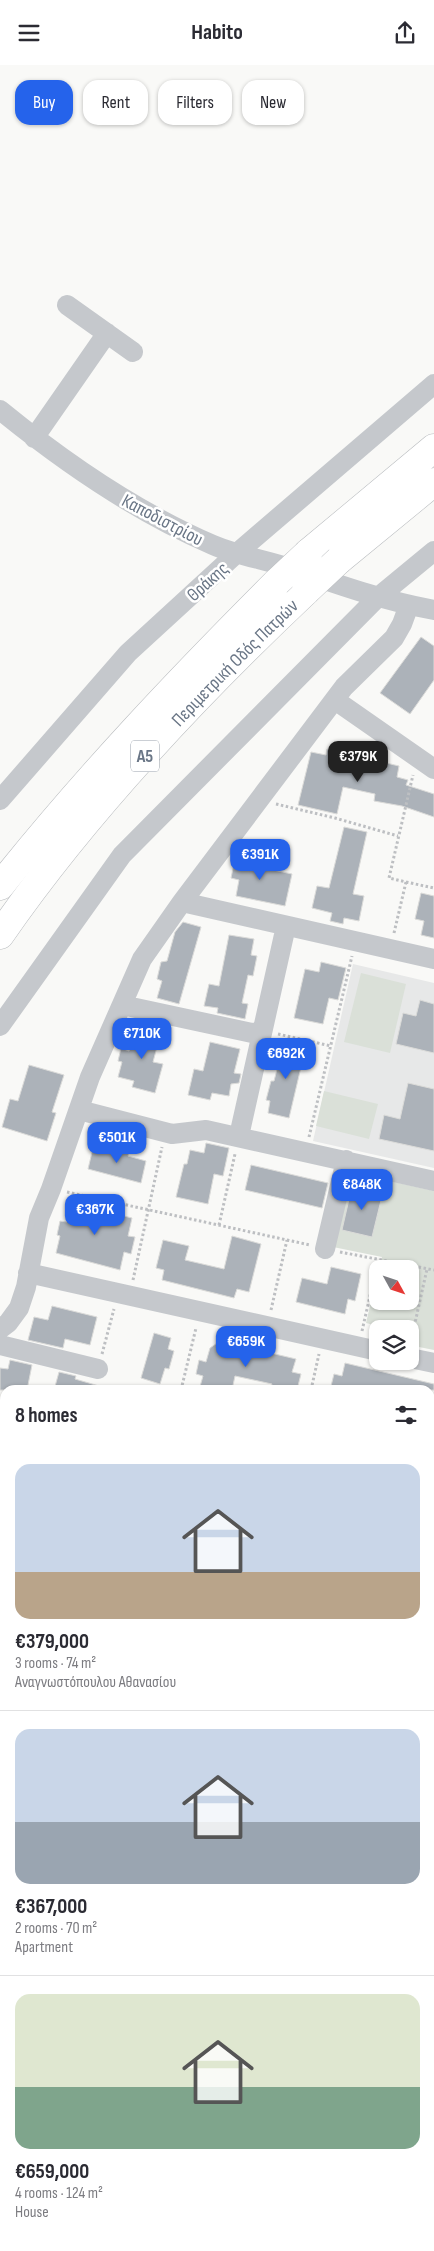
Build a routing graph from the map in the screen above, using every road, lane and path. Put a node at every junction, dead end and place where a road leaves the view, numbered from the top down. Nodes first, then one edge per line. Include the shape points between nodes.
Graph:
1 (66, 305) dead end
2 (107, 333) junction
3 (133, 352) dead end
4 (434, 384) edge
5 (0, 410) edge
6 (34, 438) junction
7 (434, 447) edge
8 (434, 482) edge
9 (434, 551) edge
10 (237, 553) junction
11 (377, 598) junction
12 (409, 605) junction
13 (434, 610) edge
14 (335, 700) junction
15 (417, 757) junction
16 (434, 769) edge
17 (258, 799) junction
18 (0, 800) edge
19 (398, 836) junction
20 (406, 882) junction
21 (0, 886) edge
22 (434, 888) edge
23 (182, 902) junction
24 (286, 926) junction
25 (0, 935) edge
26 (355, 941) junction
27 (391, 949) junction
28 (434, 959) edge
29 (122, 1005) junction
30 (0, 1026) edge
31 (262, 1032) junction
32 (331, 1046) junction
33 (79, 1110) junction
34 (165, 1132) junction
35 (239, 1137) junction
36 (306, 1151) junction
37 (346, 1160) junction
38 (434, 1181) edge
39 (52, 1189) junction
40 (148, 1209) junction
41 (219, 1225) junction
42 (287, 1240) junction
43 (325, 1249) junction
44 (374, 1260) edge
45 (419, 1267) edge
46 (427, 1269) junction
47 (434, 1270) edge
48 (28, 1273) junction
49 (124, 1295) junction
50 (369, 1300) edge
51 (200, 1313) junction
52 (415, 1320) edge
53 (267, 1326) junction
54 (0, 1329) edge
55 (323, 1339) junction
56 (0, 1345) edge
57 (358, 1347) junction
58 (369, 1349) edge
59 (419, 1360) edge
60 (434, 1363) edge
61 (98, 1369) joint
62 (182, 1385) edge
63 (312, 1385) edge

1 - 2 street
2 - 3 street
2 - 6 street
4 - 10 street, Θράκης
5 - 6 street, Καποδιστρίου
6 - 10 street, Καποδιστρίου via 131,503 178,529
7 - 21 highway, Περιμετρική Οδός Πατρών / Α5, bridge via 277,582 96,770
8 - 25 highway, Περιμετρική Οδός Πατρών / Α5, bridge via 340,560 246,648 115,791
9 - 11 street
10 - 11 street, Καποδιστρίου
10 - 18 street, Θράκης via 128,653
11 - 12 street, Καποδιστρίου
11 - 30 street via 122,855
12 - 13 street, Καποδιστρίου
12 - 14 street via 394,638 352,678
14 - 15 street
14 - 17 street
15 - 16 street
15 - 19 path
17 - 19 path
17 - 23 street
19 - 20 path via 389,878
20 - 22 path
20 - 27 path
23 - 24 street
23 - 29 street via 142,959
24 - 26 street
24 - 31 street
26 - 27 street
26 - 32 path
27 - 28 street
29 - 31 street via 252,1033
29 - 33 street
31 - 32 path
31 - 35 street
32 - 36 path
33 - 34 street
33 - 39 street
34 - 35 street via 206,1129
34 - 40 path
35 - 36 street
35 - 41 path
36 - 37 street
37 - 38 street
37 - 43 street
39 - 40 path
39 - 48 street via 38,1218
40 - 41 path
40 - 49 path
41 - 42 path
42 - 43 path
42 - 53 path
43 - 44 path
45 - 46 path
46 - 47 path
46 - 52 path
48 - 49 street
48 - 54 street via 19,1308
49 - 51 street
49 - 61 path
50 - 57 path
51 - 53 street
51 - 62 path
53 - 55 street
55 - 57 street
55 - 63 path
56 - 61 street
57 - 58 street
59 - 60 street

